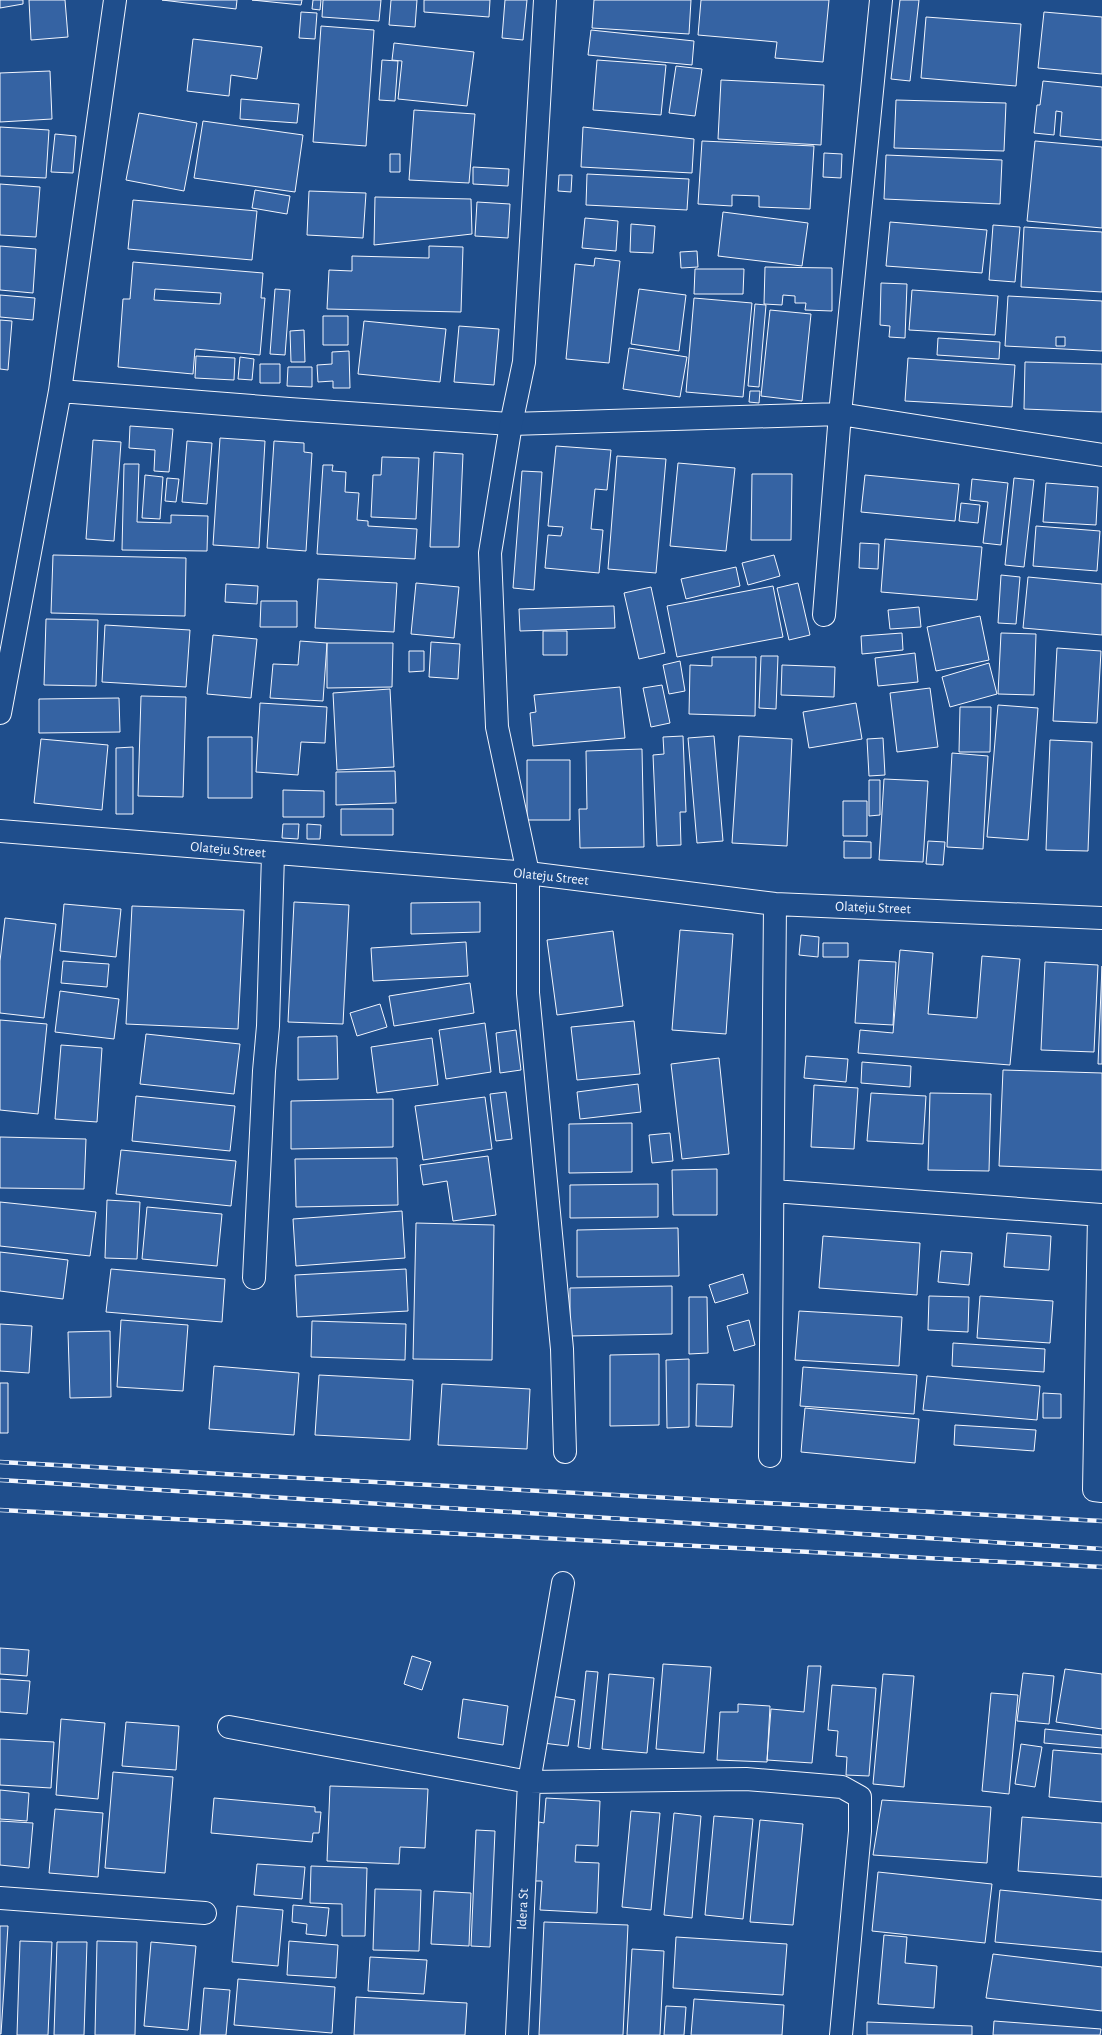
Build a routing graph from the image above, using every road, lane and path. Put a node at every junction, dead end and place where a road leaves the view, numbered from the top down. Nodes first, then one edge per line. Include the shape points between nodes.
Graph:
1 (115, 0) edge
2 (545, 0) edge
3 (881, 0) edge
4 (60, 391) junction
5 (840, 414) junction
6 (511, 424) junction
7 (1102, 455) edge
8 (824, 615) dead end
9 (0, 712) edge
10 (0, 831) edge
11 (273, 854) junction
12 (528, 873) junction
13 (775, 904) junction
14 (1102, 918) edge
15 (773, 1191) junction
16 (1101, 1215) edge
17 (254, 1278) dead end
18 (565, 1452) dead end
19 (770, 1456) dead end
20 (1102, 1491) edge
21 (563, 1583) dead end
22 (229, 1727) dead end
23 (529, 1782) junction
24 (0, 1898) edge
25 (205, 1913) dead end
26 (516, 2035) edge
27 (841, 2035) edge

1 - 4 street
2 - 6 street via 524,362
3 - 5 street
4 - 6 street via 289,410
4 - 9 street
5 - 6 street
5 - 7 street
5 - 8 street
6 - 12 street via 490,553 497,727
10 - 11 street, Olateju Street
11 - 12 street, Olateju Street
11 - 17 street via 268,1026
12 - 13 street, Olateju Street
12 - 18 street via 528,993 562,1349
13 - 14 street, Olateju Street
13 - 15 street
15 - 16 street
15 - 19 street
16 - 20 street via 1094,1490
21 - 23 street, Idera St
22 - 23 street
23 - 26 street, Idera St
23 - 27 street via 746,1779 842,1787 860,1797 860,1831
24 - 25 street

